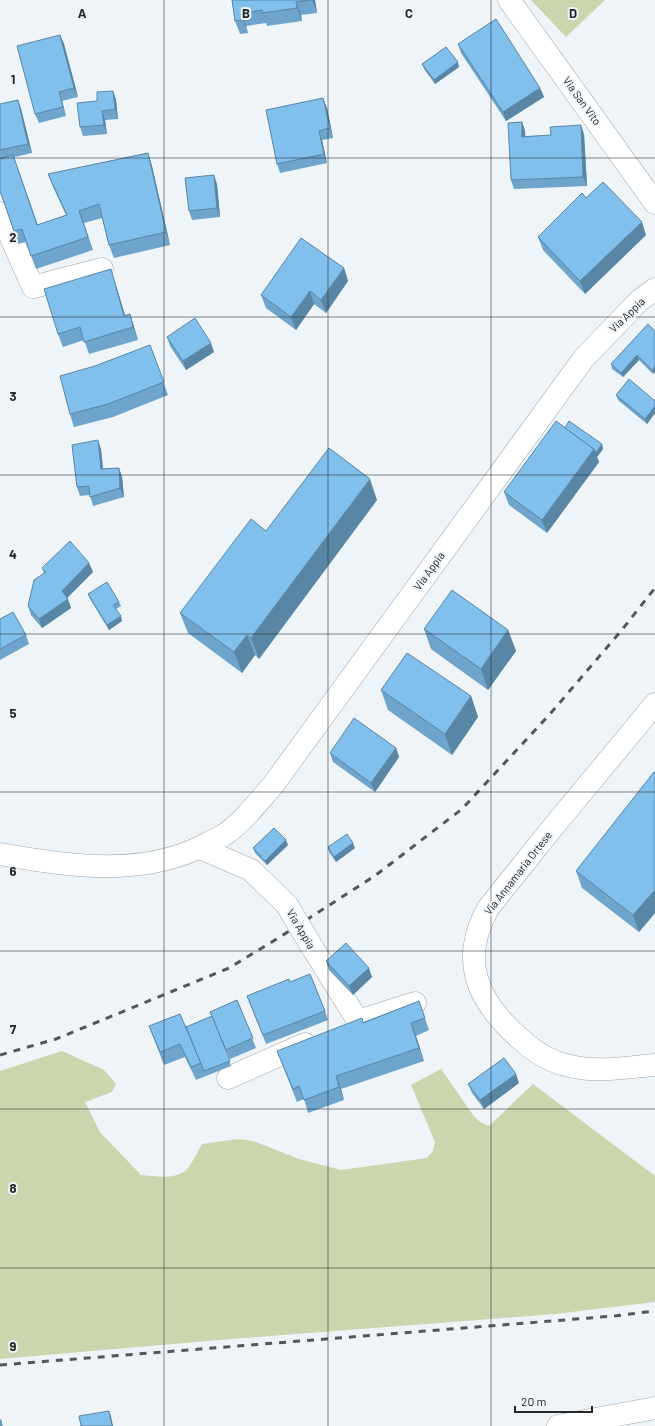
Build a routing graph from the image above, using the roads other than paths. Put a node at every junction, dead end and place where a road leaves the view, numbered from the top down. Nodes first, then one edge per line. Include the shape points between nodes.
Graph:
1 (509, 0) edge
2 (655, 203) edge
3 (0, 213) edge
4 (102, 269) dead end
5 (655, 289) edge
6 (655, 704) edge
7 (200, 848) junction
8 (0, 854) edge
9 (415, 1003) edge
10 (322, 1037) edge
11 (655, 1065) edge
12 (228, 1078) dead end
13 (655, 1408) edge
14 (558, 1426) edge

1 - 2 street, Via San Vito
3 - 4 street via 33,287
5 - 7 street, Via Appia via 640,300 584,358 273,785 224,835
6 - 11 street, Via Annamaria Ortese via 489,907 482,920 474,948 477,978 490,1007 527,1045 544,1057 592,1070
7 - 8 street, Via Appia via 174,858 139,865 48,862
7 - 9 street, Via Appia, bridge via 251,870 287,905 312,947 351,1025
10 - 12 street
13 - 14 street

